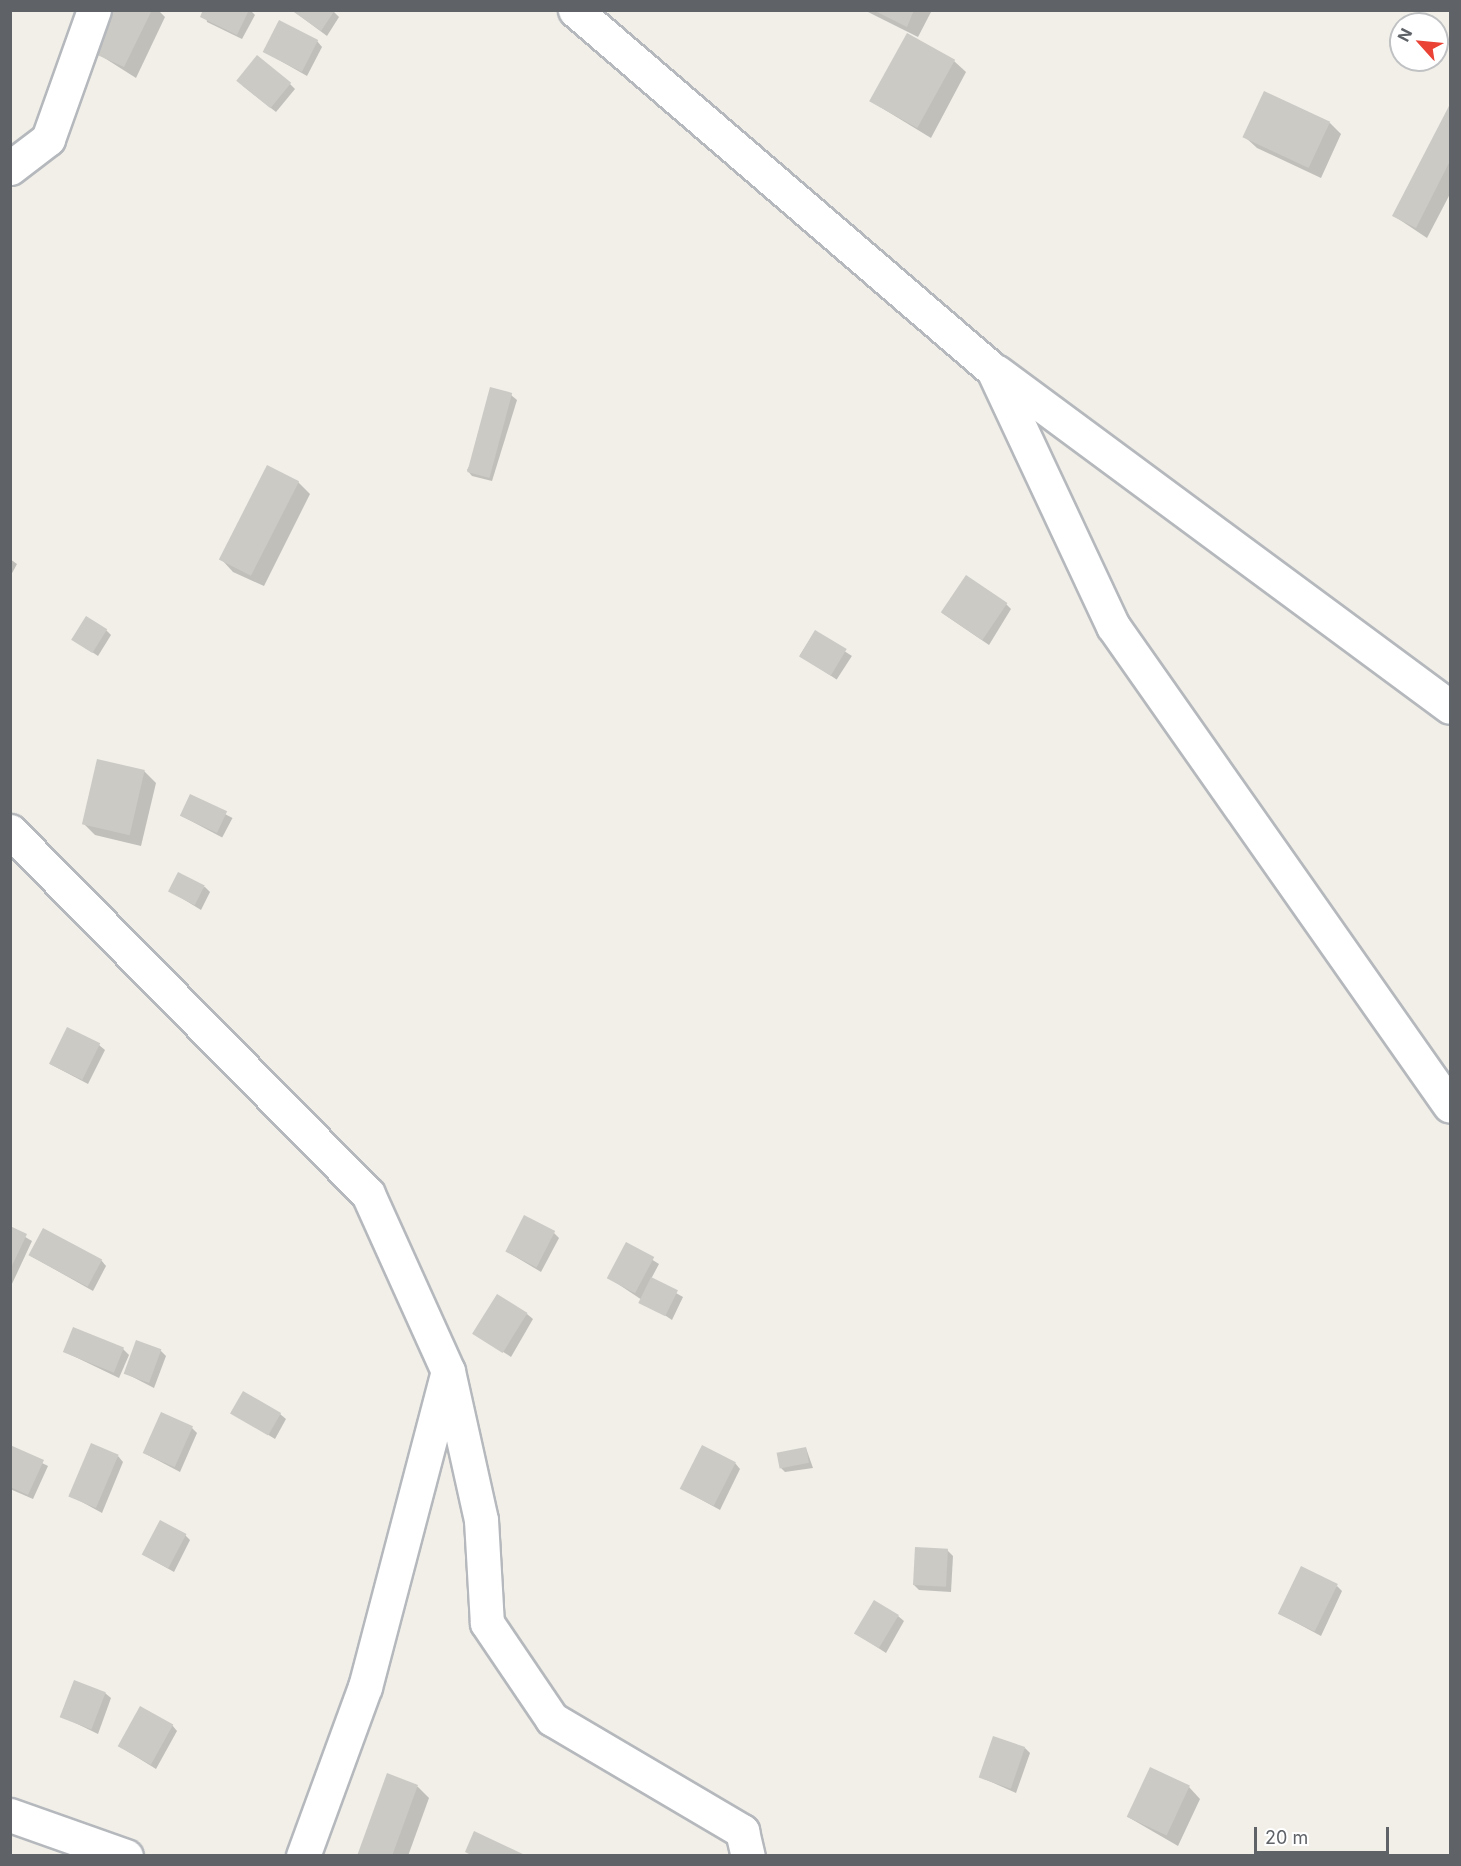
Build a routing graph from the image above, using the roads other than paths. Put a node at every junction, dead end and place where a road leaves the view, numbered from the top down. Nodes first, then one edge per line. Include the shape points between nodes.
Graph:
1 (94, 10) edge
2 (575, 10) edge
3 (10, 168) edge
4 (993, 370) junction
5 (1450, 707) edge
6 (10, 831) edge
7 (1450, 1106) edge
8 (447, 1371) junction
9 (10, 1815) edge
10 (126, 1856) edge
11 (303, 1856) edge
12 (748, 1856) edge

1 - 3 street via 48,139
2 - 4 street
4 - 5 street
4 - 7 street via 1113,626
6 - 8 street via 368,1194
8 - 11 street via 365,1687
8 - 12 street via 481,1520 487,1623 552,1719 742,1831
9 - 10 street

